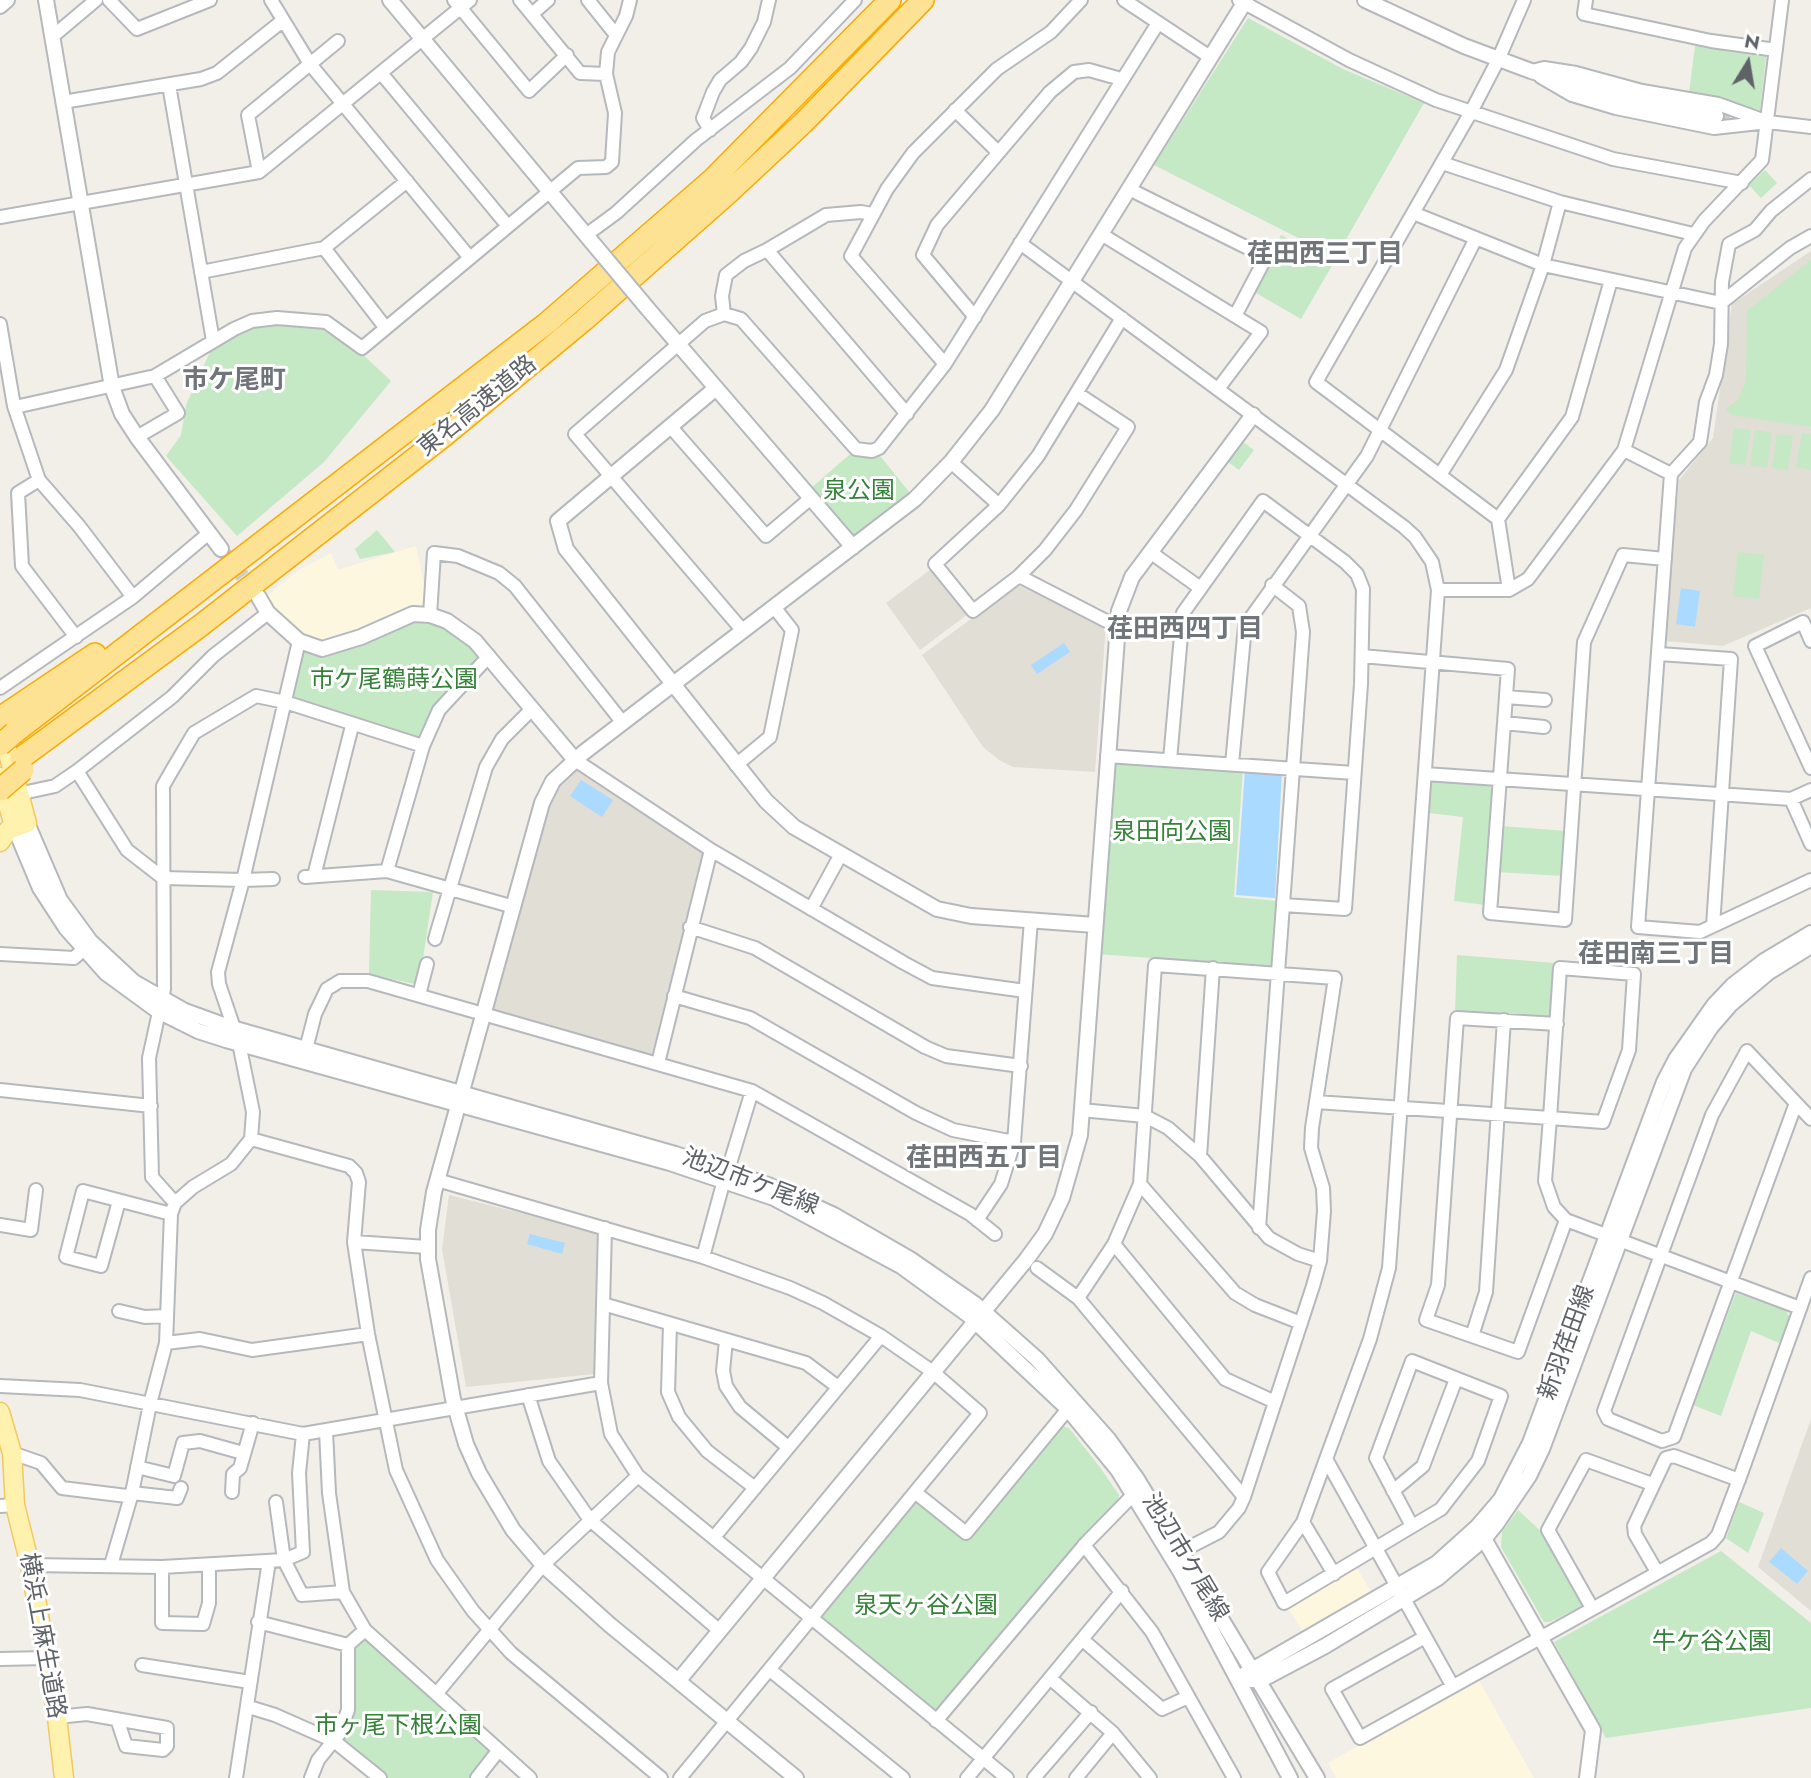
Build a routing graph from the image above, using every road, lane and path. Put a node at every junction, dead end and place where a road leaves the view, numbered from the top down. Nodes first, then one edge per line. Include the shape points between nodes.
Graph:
1 (8, 0) edge
2 (46, 0) edge
3 (96, 0) edge
4 (109, 0) edge
5 (210, 0) edge
6 (271, 0) edge
7 (390, 0) edge
8 (520, 0) edge
9 (548, 0) edge
10 (588, 0) edge
11 (630, 0) edge
12 (769, 0) edge
13 (855, 0) edge
14 (890, 0) edge
15 (923, 0) edge
16 (1081, 0) edge
17 (1124, 0) edge
18 (1365, 0) edge
19 (1524, 0) edge
20 (1586, 0) edge
21 (1782, 0) edge
22 (1243, 1) edge
23 (461, 3) edge
24 (0, 6) edge
25 (532, 14) junction
26 (281, 22) junction
27 (1158, 23) junction
28 (616, 35) junction
29 (52, 37) junction
30 (423, 39) junction
31 (338, 41) dead end
32 (1776, 50) junction
33 (567, 55) junction
34 (1210, 57) junction
35 (1498, 60) junction
36 (310, 64) junction
37 (1531, 71) junction
38 (381, 73) junction
39 (606, 74) junction
40 (1121, 79) junction
41 (169, 85) junction
42 (63, 102) junction
43 (343, 105) junction
44 (955, 110) junction
45 (1471, 112) junction
46 (1716, 116) tunnel mouth
47 (1768, 122) junction
48 (1811, 127) edge
49 (709, 130) junction
50 (998, 152) junction
51 (1441, 163) junction
52 (259, 172) junction
53 (1811, 179) edge
54 (407, 181) junction
55 (1742, 183) junction
56 (186, 185) junction
57 (1129, 189) junction
58 (549, 192) junction
59 (1560, 202) junction
60 (81, 203) junction
61 (1413, 213) junction
62 (872, 214) junction
63 (0, 217) edge
64 (507, 225) junction
65 (1101, 234) junction
66 (1693, 234) junction
67 (1811, 236) edge
68 (589, 238) junction
69 (1476, 238) junction
70 (1020, 243) junction
71 (324, 248) junction
72 (767, 250) junction
73 (470, 258) junction
74 (1543, 265) junction
75 (201, 272) junction
76 (1611, 280) junction
77 (1072, 281) junction
78 (1671, 293) junction
79 (1721, 303) junction
80 (724, 314) junction
81 (1236, 316) junction
82 (975, 317) junction
83 (1122, 318) junction
84 (0, 324) edge
85 (385, 327) junction
86 (213, 341) junction
87 (678, 344) junction
88 (945, 364) junction
89 (155, 376) junction
90 (112, 387) junction
91 (716, 388) junction
92 (1218, 389) junction
93 (1078, 394) junction
94 (15, 407) junction
95 (907, 414) junction
96 (1253, 415) junction
97 (670, 426) junction
98 (1380, 430) junction
99 (137, 437) junction
100 (1625, 450) junction
101 (951, 462) junction
102 (1671, 474) junction
103 (1440, 475) junction
104 (611, 476) junction
105 (39, 480) junction
106 (1346, 483) junction
107 (811, 498) junction
108 (999, 505) junction
109 (1498, 519) junction
110 (209, 533) junction
111 (1307, 535) junction
112 (853, 547) junction
113 (221, 549) tunnel mouth
114 (1150, 552) junction
115 (1665, 559) junction
116 (1018, 576) junction
117 (1272, 585) junction
118 (1199, 587) junction
119 (1438, 590) junction
120 (1509, 590) junction
121 (258, 596) tunnel mouth
122 (132, 597) junction
123 (774, 607) junction
124 (268, 612) junction
125 (430, 615) junction
126 (1116, 626) junction
127 (743, 631) junction
128 (76, 637) junction
129 (1811, 640) edge
130 (299, 641) junction
131 (1658, 654) junction
132 (488, 656) junction
133 (1362, 656) junction
134 (1433, 663) junction
135 (673, 684) junction
136 (0, 688) edge
137 (1506, 697) junction
138 (1545, 700) dead end
139 (285, 702) junction
140 (531, 710) junction
141 (623, 723) junction
142 (1504, 723) junction
143 (5, 726) edge
144 (352, 726) junction
145 (1544, 727) dead end
146 (423, 746) junction
147 (1107, 756) junction
148 (575, 760) junction
149 (1170, 760) junction
150 (22, 764) junction
151 (1232, 764) junction
152 (736, 765) junction
153 (1293, 768) junction
154 (1811, 768) edge
155 (77, 771) junction
156 (1354, 773) junction
157 (1425, 774) junction
158 (0, 776) edge
159 (1500, 779) junction
160 (1574, 784) junction
161 (1649, 790) junction
162 (1811, 790) edge
163 (9, 792) edge
164 (1722, 795) junction
165 (1791, 799) junction
166 (20, 824) junction
167 (1810, 839) edge
168 (0, 842) edge
169 (711, 850) junction
170 (840, 856) junction
171 (387, 871) junction
172 (163, 878) junction
173 (274, 879) dead end
174 (243, 880) junction
175 (1811, 880) edge
176 (450, 888) junction
177 (1283, 905) junction
178 (514, 907) junction
179 (811, 909) junction
180 (1031, 920) junction
181 (1095, 925) junction
182 (1713, 926) junction
183 (690, 927) junction
184 (1811, 933) edge
185 (435, 939) dead end
186 (1811, 946) edge
187 (83, 950) junction
188 (0, 954) edge
189 (428, 964) dead end
190 (1213, 968) junction
191 (1278, 974) junction
192 (1026, 991) junction
193 (419, 995) junction
194 (674, 996) junction
195 (160, 1005) junction
196 (485, 1014) junction
197 (1504, 1020) junction
198 (1557, 1024) junction
199 (232, 1028) junction
200 (239, 1043) junction
201 (306, 1049) junction
202 (658, 1063) junction
203 (1021, 1066) junction
204 (0, 1090) edge
205 (751, 1091) junction
206 (461, 1099) junction
207 (1316, 1102) junction
208 (1796, 1103) junction
209 (151, 1106) junction
210 (1401, 1108) junction
211 (1081, 1110) junction
212 (1450, 1110) junction
213 (1498, 1114) junction
214 (1145, 1116) junction
215 (1550, 1118) junction
216 (1811, 1119) edge
217 (251, 1139) junction
218 (1014, 1142) junction
219 (1200, 1156) junction
220 (726, 1175) junction
221 (437, 1180) junction
222 (1140, 1184) junction
223 (38, 1197) dead end
224 (119, 1200) junction
225 (173, 1209) junction
226 (977, 1220) junction
227 (1566, 1220) junction
228 (0, 1225) edge
229 (605, 1228) junction
230 (1259, 1228) junction
231 (995, 1234) dead end
232 (1613, 1238) junction
233 (354, 1242) junction
234 (1115, 1244) junction
235 (427, 1247) junction
236 (703, 1256) junction
237 (1661, 1256) junction
238 (1320, 1261) junction
239 (1037, 1268) dead end
240 (1811, 1278) edge
241 (1730, 1282) junction
242 (1078, 1298) junction
243 (603, 1304) junction
244 (1800, 1308) junction
245 (119, 1311) dead end
246 (166, 1316) junction
247 (980, 1316) junction
248 (1301, 1323) junction
249 (670, 1324) junction
250 (368, 1334) junction
251 (881, 1336) junction
252 (1472, 1336) junction
253 (726, 1340) junction
254 (166, 1343) junction
255 (933, 1372) junction
256 (1456, 1379) junction
257 (601, 1383) junction
258 (0, 1386) edge
259 (838, 1387) junction
260 (528, 1395) junction
261 (1275, 1402) junction
262 (150, 1404) junction
263 (455, 1408) junction
264 (1068, 1409) junction
265 (0, 1412) edge
266 (386, 1420) junction
267 (253, 1423) junction
268 (326, 1432) junction
269 (303, 1434) junction
270 (788, 1447) junction
271 (12, 1453) junction
272 (243, 1453) junction
273 (1326, 1459) junction
274 (137, 1467) junction
275 (638, 1476) junction
276 (1739, 1480) junction
277 (1652, 1483) junction
278 (181, 1488) dead end
279 (755, 1488) junction
280 (1393, 1491) junction
281 (232, 1492) dead end
282 (132, 1493) junction
283 (916, 1493) junction
284 (1134, 1494) junction
285 (1244, 1497) junction
286 (276, 1502) dead end
287 (8, 1506) edge
288 (590, 1520) junction
289 (1303, 1522) junction
290 (1412, 1526) junction
291 (1481, 1533) junction
292 (715, 1536) junction
293 (1084, 1545) junction
294 (1377, 1549) junction
295 (1182, 1551) junction
296 (284, 1560) junction
297 (270, 1561) junction
298 (30, 1565) junction
299 (111, 1565) junction
300 (209, 1565) junction
301 (542, 1565) junction
302 (162, 1567) junction
303 (1657, 1572) junction
304 (1334, 1574) junction
305 (764, 1577) junction
306 (1122, 1591) junction
307 (343, 1592) junction
308 (1402, 1593) junction
309 (1592, 1608) junction
310 (811, 1618) junction
311 (258, 1622) junction
312 (488, 1629) junction
313 (365, 1630) junction
314 (720, 1631) junction
315 (1425, 1637) junction
316 (1540, 1637) junction
317 (1083, 1640) junction
318 (348, 1645) junction
319 (46, 1658) junction
320 (0, 1659) edge
321 (142, 1665) dead end
322 (1251, 1668) junction
323 (770, 1670) junction
324 (1051, 1679) junction
325 (679, 1680) junction
326 (1239, 1680) junction
327 (1261, 1680) junction
328 (250, 1682) junction
329 (1452, 1685) junction
330 (437, 1693) junction
331 (1188, 1697) junction
332 (249, 1707) junction
333 (1091, 1712) junction
334 (57, 1717) junction
335 (727, 1721) junction
336 (936, 1721) junction
337 (118, 1722) dead end
338 (1114, 1732) junction
339 (334, 1741) junction
340 (498, 1751) junction
341 (983, 1758) junction
342 (64, 1778) edge
343 (236, 1778) edge
344 (311, 1778) edge
345 (380, 1778) edge
346 (477, 1778) edge
347 (530, 1778) edge
348 (661, 1778) edge
349 (680, 1778) edge
350 (796, 1778) edge
351 (902, 1778) edge
352 (967, 1778) edge
353 (1007, 1778) edge
354 (1034, 1778) edge
355 (1076, 1778) edge
356 (1150, 1778) edge
357 (1234, 1778) edge
358 (1290, 1778) edge
359 (1317, 1778) edge
360 (1587, 1778) edge

1 - 24 street
2 - 29 street
3 - 29 street
4 - 5 street via 137,29
6 - 26 street
7 - 30 street
8 - 25 street
9 - 25 street
10 - 28 street
11 - 28 street
12 - 49 street via 751,48 713,92 703,118
13 - 49 street via 790,68
14 - 143 highway, 東名高速道路 via 770,124 547,323 299,514
15 - 150 highway, 東名高速道路 via 793,132 621,289 444,435
16 - 44 street via 1051,32 997,69
17 - 27 street
18 - 35 street
19 - 35 street
20 - 32 street via 1584,14
21 - 32 street
22 - 34 street
22 - 45 street via 1349,60
23 - 30 street
23 - 33 street via 529,90
25 - 33 street
26 - 36 street
26 - 41 street via 217,73
27 - 34 street
27 - 40 street
28 - 39 street via 608,51
29 - 42 street
30 - 38 street
30 - 58 street
31 - 36 street
32 - 47 street
33 - 39 street via 580,73
34 - 57 street
35 - 37 street
35 - 45 street
36 - 43 street
36 - 52 street via 248,115
37 - 46 street via 1591,90
37 - 47 street via 1544,68 1576,73 1718,104
37 - 47 street via 1572,95 1616,108 1714,128
38 - 43 street
38 - 64 street
39 - 58 street via 615,113 612,162 578,167
40 - 50 street via 1089,70 1074,72 1050,92
40 - 70 street
41 - 42 street
41 - 56 street
42 - 60 street
43 - 52 street
43 - 54 street
44 - 50 street
44 - 62 street via 902,165
45 - 51 street
45 - 55 street via 1613,159
47 - 48 street
47 - 55 street via 1762,160
49 - 68 street
50 - 82 street via 937,225 923,255
51 - 59 street
51 - 61 street
52 - 56 street
53 - 79 street via 1755,230 1730,244
54 - 71 street
54 - 73 street
55 - 66 street
56 - 60 street
56 - 75 street
57 - 65 street
57 - 81 street via 1266,257
58 - 64 street
58 - 68 street
59 - 66 street
59 - 74 street
60 - 63 street
60 - 90 street
61 - 69 street
61 - 98 street via 1316,382
62 - 72 street via 826,215
62 - 88 street via 852,256
64 - 73 street
65 - 77 street
65 - 81 street
66 - 78 street
67 - 79 street
68 - 87 street, bridge
69 - 74 street
69 - 98 street
70 - 77 street
70 - 82 street
71 - 75 street
71 - 85 street
72 - 80 street via 726,275
72 - 95 street
73 - 85 street
74 - 76 street
74 - 103 street via 1506,370
75 - 86 street
76 - 78 street
76 - 109 street via 1572,417
77 - 83 street
77 - 101 street via 992,410
78 - 79 street
78 - 100 street
79 - 102 street via 1721,344 1700,442
80 - 87 street via 705,321
80 - 95 street via 741,319 856,449 879,447
81 - 92 street via 1261,332
82 - 88 street
83 - 92 street
83 - 93 street
84 - 94 street
85 - 86 street via 362,348 326,322 277,318 252,321
86 - 89 street
87 - 91 street
87 - 104 street via 575,434
88 - 95 street
89 - 90 street
89 - 99 street via 178,413
90 - 94 street
90 - 99 street
91 - 97 street
91 - 107 street
92 - 96 street
93 - 108 street
93 - 116 street via 1128,426 1076,510
94 - 105 street
96 - 106 street
96 - 114 street
97 - 104 street
97 - 107 street via 766,536
98 - 103 street
98 - 106 street
99 - 110 street
100 - 102 street
100 - 120 street via 1528,579
101 - 108 street
101 - 112 street via 915,499
102 - 115 street
103 - 109 street
104 - 127 street
104 - 135 street via 558,521 566,549
105 - 122 street
105 - 128 street via 18,494 22,566
106 - 111 street
106 - 119 street via 1415,537 1432,562
107 - 112 street
108 - 116 street via 935,564 973,611
109 - 120 street
110 - 113 street
110 - 122 street
111 - 117 street
111 - 118 street via 1263,501
111 - 133 street via 1357,574 1365,608
112 - 123 street
114 - 118 street
114 - 126 street via 1125,590
115 - 131 street
115 - 160 street via 1623,555 1584,642
116 - 126 street
117 - 151 street via 1245,626
117 - 153 street via 1298,606 1303,632
118 - 149 street via 1180,622
119 - 120 street
119 - 134 street
121 - 124 street
122 - 128 street
123 - 127 street
123 - 152 street via 792,630 770,737
124 - 130 street
124 - 155 street via 213,656 172,697
125 - 130 street via 413,614 322,649
125 - 132 street via 462,630
125 - 141 street via 434,553 458,556 499,573 515,586
126 - 147 street
127 - 135 street
128 - 136 street
129 - 154 street via 1802,622 1755,646
130 - 139 street
131 - 161 street
131 - 164 street via 1731,659
132 - 140 street
132 - 146 street via 439,710
133 - 134 street
133 - 156 street
134 - 137 street via 1508,669
134 - 157 street
135 - 141 street
135 - 152 street
137 - 138 street
137 - 142 street
139 - 144 street
139 - 172 street via 256,696 194,733 163,786
139 - 174 street
140 - 148 street
140 - 176 street via 502,739 486,766
141 - 148 street
142 - 145 street
142 - 159 street
143 - 163 main road
144 - 146 street
144 - 171 street via 309,877
146 - 171 street
147 - 149 street
147 - 181 street
148 - 169 street
148 - 178 street via 553,780 542,803
149 - 151 street
150 - 158 highway, 東名高速道路
150 - 163 highway, bridge
151 - 153 street
152 - 170 street via 794,827
153 - 156 street
153 - 177 street
155 - 163 street via 55,786
155 - 172 street via 127,850
156 - 177 street via 1345,909
157 - 159 street
157 - 210 street
158 - 166 main road
159 - 160 street
159 - 160 street via 1490,913 1565,920
160 - 161 street
161 - 164 street
161 - 182 street via 1638,927 1700,932
162 - 165 street
163 - 166 main road
164 - 165 street
164 - 182 street
165 - 167 street
166 - 168 main road
166 - 187 street, 池辺市ケ尾線 via 40,888
166 - 195 street, 池辺市ケ尾線 via 71,919 117,969
169 - 179 street
169 - 183 street
170 - 179 street
170 - 180 street via 937,909
171 - 176 street
172 - 174 street
172 - 195 street via 164,989
173 - 174 street
174 - 199 street via 218,972
175 - 182 street
176 - 178 street
176 - 185 street
177 - 191 street
178 - 196 street
179 - 192 street via 932,978
180 - 181 street
180 - 192 street
181 - 211 street
183 - 194 street
183 - 203 street via 755,948 947,1056
184 - 232 street, 新羽荏田線 via 1733,985 1683,1049 1664,1083
186 - 232 street, 新羽荏田線 via 1751,986 1697,1048 1676,1084
187 - 188 street via 74,958
187 - 195 street, 池辺市ケ尾線 via 106,973
189 - 193 street
190 - 191 street
190 - 214 street via 1155,965
190 - 219 street
191 - 207 street via 1335,978
191 - 230 street
192 - 203 street
193 - 196 street
193 - 201 street via 368,981 340,981 327,989 320,1001
194 - 202 street
194 - 218 street via 750,1018 916,1114 953,1130
195 - 199 street, 池辺市ケ尾線
195 - 200 street, 池辺市ケ尾線 via 198,1031
195 - 209 street via 149,1058
196 - 202 street
196 - 206 street
197 - 198 street
197 - 212 street via 1457,1018
197 - 213 street
198 - 215 street
198 - 215 street via 1560,968 1634,974 1629,1050 1603,1122
199 - 200 street
199 - 201 street, 池辺市ケ尾線
200 - 206 street, 池辺市ケ尾線
200 - 217 street via 253,1112
201 - 206 street, 池辺市ケ尾線
202 - 205 street
203 - 218 street
204 - 209 street
205 - 220 street
205 - 226 street
206 - 220 street, 池辺市ケ尾線
206 - 221 street
207 - 210 street
207 - 238 street via 1311,1148 1323,1188
208 - 216 street
208 - 237 street via 1748,1051 1712,1115
208 - 241 street
209 - 225 street via 152,1177
210 - 212 street
210 - 273 street via 1387,1279
211 - 214 street
211 - 247 street via 1075,1158 1053,1219
212 - 213 street
212 - 252 street via 1438,1285 1426,1320
213 - 215 street
213 - 252 street via 1486,1292
214 - 219 street via 1168,1128
214 - 222 street
215 - 227 street via 1545,1181 1554,1207
217 - 225 street via 231,1164 193,1187
217 - 233 street via 349,1166 356,1173
218 - 226 street via 1001,1184
219 - 230 street
220 - 236 street
220 - 247 street, 池辺市ケ尾線 via 834,1215 910,1259
221 - 229 street
221 - 235 street
222 - 234 street
222 - 248 street via 1235,1293
223 - 228 street via 31,1230
224 - 224 street via 101,1266 66,1257 83,1191
224 - 225 street
225 - 246 street
226 - 231 street
227 - 232 street
227 - 252 street via 1518,1352
229 - 236 street
229 - 243 street
230 - 238 street via 1286,1248
232 - 237 street
232 - 291 street, 新羽荏田線 via 1542,1449 1517,1495
233 - 235 street
233 - 250 street
234 - 242 street
234 - 261 street via 1226,1379
235 - 263 street
236 - 251 street via 823,1303
237 - 241 street
237 - 241 street via 1604,1411 1608,1419 1662,1441 1674,1437
238 - 248 street
239 - 242 street
240 - 244 street
241 - 244 street
242 - 285 street
243 - 249 street
243 - 257 street
244 - 276 street
245 - 246 street
246 - 254 street
247 - 255 street
247 - 264 street, 池辺市ケ尾線
247 - 295 street, 池辺市ケ尾線 via 1037,1359 1108,1440
248 - 261 street
249 - 253 street
249 - 279 street via 668,1392 679,1417 707,1451
250 - 254 street via 252,1350 200,1339
250 - 266 street
251 - 255 street
251 - 259 street
253 - 259 street via 806,1363
253 - 270 street via 726,1386 740,1407
254 - 262 street
255 - 283 street via 980,1413
255 - 305 street
256 - 280 street via 1423,1466
256 - 280 street via 1412,1361 1376,1458
256 - 290 street via 1501,1396 1478,1461 1441,1509
257 - 260 street
257 - 275 street via 611,1434
258 - 262 street via 80,1390
259 - 270 street
260 - 263 street
260 - 288 street via 549,1461
261 - 285 street
262 - 267 street
262 - 274 street
263 - 266 street
263 - 301 street via 478,1473 513,1530
264 - 283 street via 966,1533
264 - 284 street, 池辺市ケ尾線
265 - 271 main road, 横浜上麻生道路
266 - 268 street
266 - 312 street via 396,1471 418,1523 437,1560
267 - 269 street
267 - 272 street
268 - 269 street
268 - 307 street
269 - 296 street via 299,1473 303,1552
270 - 279 street
271 - 282 street via 41,1463 62,1488
271 - 287 main road, 横浜上麻生道路
272 - 274 street via 200,1441 183,1443 174,1476
272 - 281 street via 240,1468 233,1474
273 - 289 street
273 - 294 street
274 - 282 street
275 - 288 street
275 - 292 street
276 - 277 street via 1674,1456 1666,1458
276 - 303 street via 1711,1543
277 - 303 street via 1634,1526
277 - 309 street via 1586,1460 1548,1530
278 - 282 street via 177,1498
279 - 292 street
280 - 290 street
282 - 299 street
283 - 310 street
284 - 293 street
284 - 326 street, 池辺市ケ尾線
285 - 295 street via 1219,1532
286 - 296 street
287 - 298 main road, 横浜上麻生道路
288 - 301 street
288 - 314 street
289 - 304 street
289 - 304 street via 1268,1572 1284,1603
290 - 294 street
291 - 308 street, 新羽荏田線 via 1438,1578
291 - 316 street
292 - 305 street
293 - 306 street
293 - 336 street
294 - 304 street
294 - 308 street
295 - 322 street, 池辺市ケ尾線
296 - 297 street
296 - 307 street via 302,1595
297 - 300 street
297 - 311 street
298 - 299 street
298 - 319 main road, 横浜上麻生道路
299 - 302 street
300 - 302 street
300 - 302 street via 209,1603 203,1624 162,1623
301 - 312 street
301 - 325 street
303 - 309 street
305 - 310 street
305 - 314 street
306 - 317 street
306 - 331 street via 1152,1632
307 - 313 street
308 - 315 street
308 - 322 street, 新羽荏田線
308 - 327 street, 新羽荏田線
309 - 316 street
310 - 323 street
310 - 336 street
311 - 318 street
311 - 328 street
312 - 330 street
312 - 348 street
313 - 318 street
313 - 330 street
314 - 325 street
315 - 329 street
315 - 329 street via 1332,1689 1360,1738
316 - 329 street
316 - 360 street via 1594,1730
317 - 324 street
317 - 331 street via 1162,1709
318 - 339 street via 348,1710
319 - 320 street
319 - 334 main road, 横浜上麻生道路
321 - 328 street
322 - 326 street, 新羽荏田線
322 - 327 street, 池辺市ケ尾線
323 - 335 street
323 - 351 street
324 - 333 street
324 - 341 street
325 - 335 street
326 - 327 street
326 - 358 street, 池辺市ケ尾線
327 - 359 street, 池辺市ケ尾線
328 - 332 street
330 - 340 street
331 - 357 street
332 - 339 street
332 - 343 street
333 - 338 street
333 - 354 street
334 - 337 street via 87,1714
334 - 342 main road, 横浜上麻生道路
335 - 349 street
335 - 350 street
336 - 341 street
338 - 355 street
338 - 356 street
339 - 344 street via 318,1760
339 - 345 street
340 - 346 street
340 - 347 street
341 - 352 street
341 - 353 street

